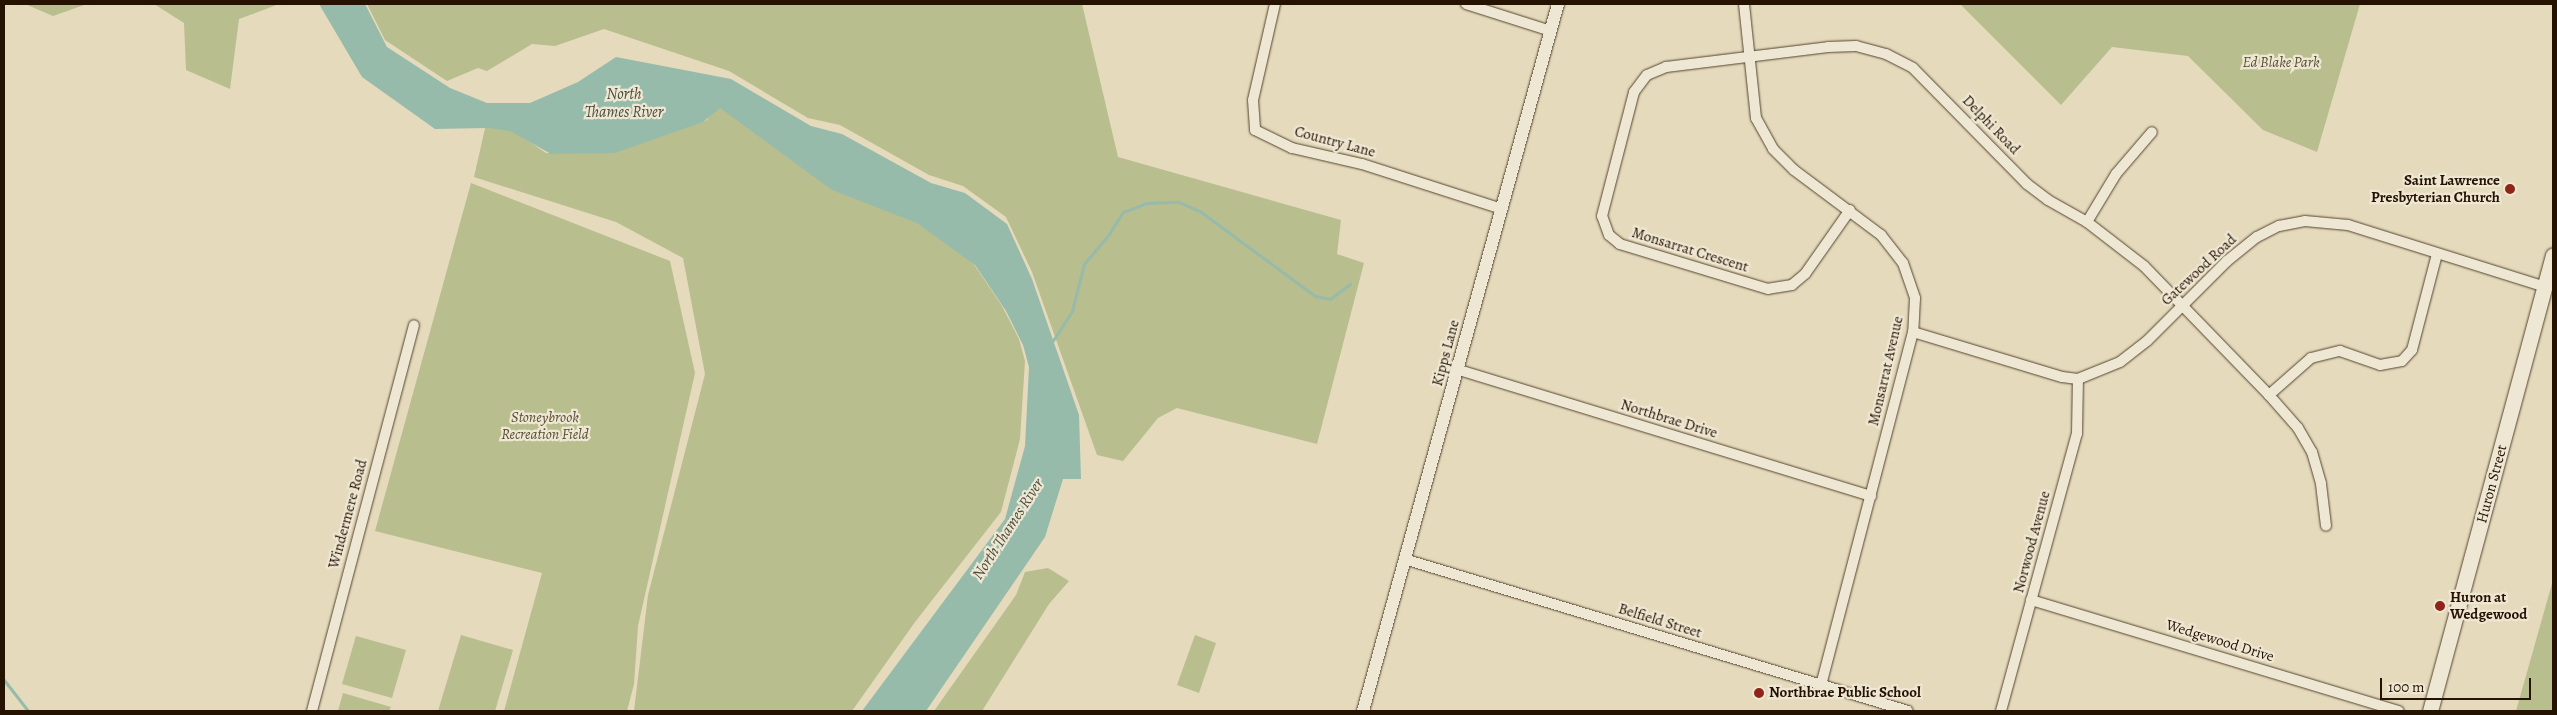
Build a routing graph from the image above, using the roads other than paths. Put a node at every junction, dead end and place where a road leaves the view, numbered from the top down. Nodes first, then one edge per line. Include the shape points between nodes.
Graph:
1 (1276, 4) edge
2 (1466, 4) edge
3 (1558, 4) edge
4 (1744, 4) edge
5 (1551, 31) junction
6 (1748, 56) junction
7 (2152, 132) dead end
8 (1502, 210) junction
9 (1850, 210) junction
10 (2087, 222) junction
11 (2437, 254) junction
12 (2553, 256) edge
13 (2546, 287) junction
14 (2182, 305) junction
15 (414, 325) dead end
16 (1913, 332) junction
17 (1459, 370) junction
18 (2078, 379) junction
19 (2269, 395) junction
20 (1871, 496) junction
21 (2326, 526) dead end
22 (1404, 559) junction
23 (2031, 600) junction
24 (1821, 685) junction
25 (312, 711) edge
26 (1363, 711) edge
27 (1908, 711) edge
28 (2001, 711) edge
29 (2399, 711) edge
30 (2430, 711) edge

1 - 8 street, Country Lane via 1253,100 1255,130 1292,148 1362,164
2 - 5 street
3 - 5 street, Kipps Lane
4 - 6 street, Monsarrat Avenue
5 - 8 street, Kipps Lane
6 - 9 street, Monsarrat Avenue via 1756,118 1773,149 1794,170
6 - 9 street, Monsarrat Crescent via 1666,67 1647,75 1634,92 1602,216 1609,234 1620,244 1768,289 1792,285 1805,274
6 - 10 street, Delphi Road via 1856,46 1886,54 1913,68 2027,184
7 - 10 street via 2116,174
8 - 17 street, Kipps Lane
9 - 16 street, Monsarrat Avenue via 1881,235 1904,263 1915,298
10 - 14 street, Delphi Road via 2144,266
11 - 13 street, Gatewood Road
11 - 14 street, Gatewood Road via 2348,225 2305,221 2278,226 2256,237
11 - 19 street via 2412,350 2402,362 2380,365 2340,351 2311,358
12 - 13 main road, Huron Street
13 - 30 main road, Huron Street
14 - 18 street, Gatewood Road via 2147,341 2120,362
14 - 19 street, Delphi Road
15 - 25 street, Windermere Road
16 - 18 street
16 - 20 street, Monsarrat Avenue
17 - 20 street, Northbrae Drive
17 - 22 street, Kipps Lane
18 - 23 street, Norwood Avenue via 2077,434
19 - 21 street, Delphi Road via 2298,428 2312,452 2321,484
20 - 24 street, Monsarrat Avenue
22 - 24 street, Belfield Street
22 - 26 street, Kipps Lane
23 - 28 street, Norwood Avenue
23 - 29 street, Wedgewood Drive
24 - 27 street, Belfield Street

